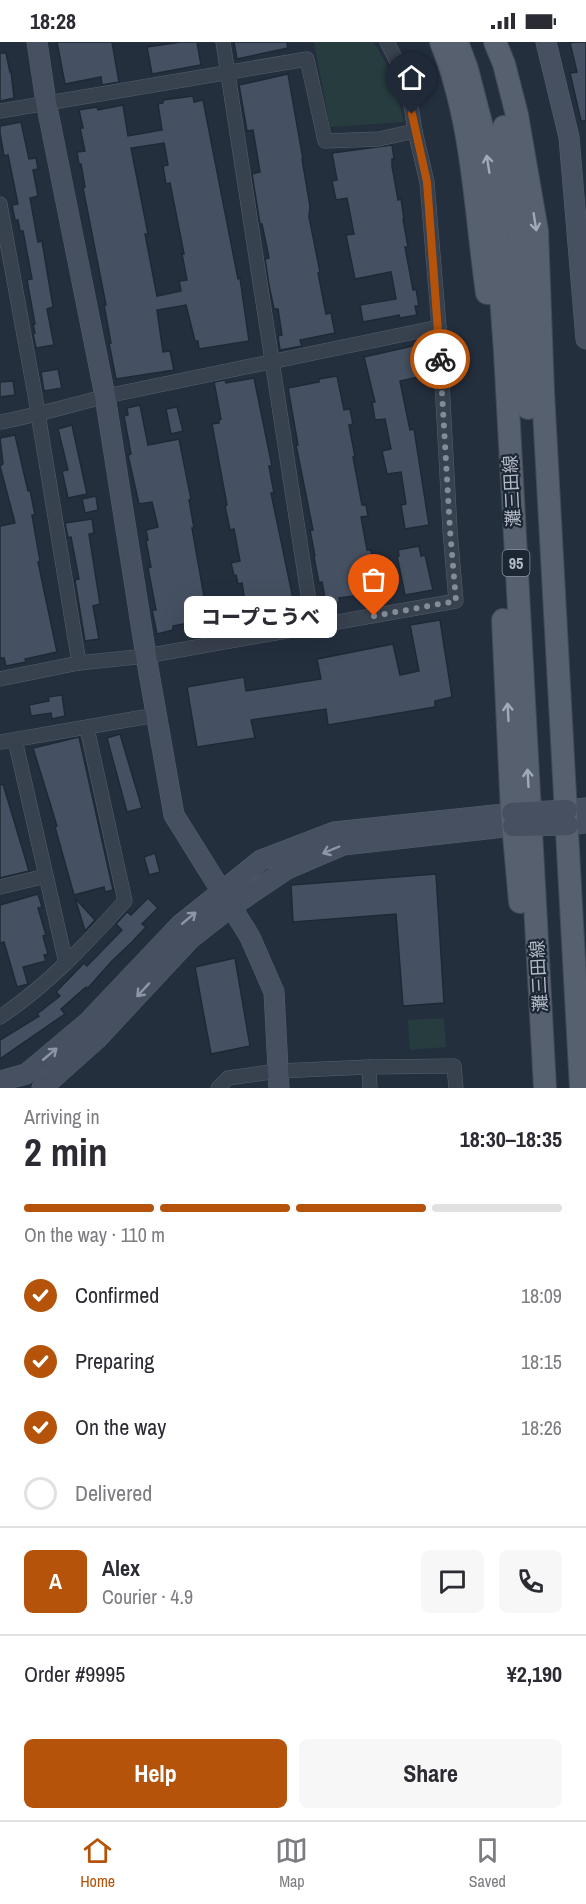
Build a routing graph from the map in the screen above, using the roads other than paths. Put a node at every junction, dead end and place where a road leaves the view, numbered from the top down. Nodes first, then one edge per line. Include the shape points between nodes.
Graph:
1 (37, 42) edge
2 (223, 42) edge
3 (387, 42) edge
4 (441, 42) edge
5 (457, 42) edge
6 (479, 42) edge
7 (495, 42) edge
8 (546, 42) edge
9 (228, 72) junction
10 (46, 102) junction
11 (0, 111) edge
12 (415, 131) junction
13 (494, 199) junction
14 (0, 204) edge
15 (582, 219) edge
16 (518, 229) junction
17 (491, 318) junction
18 (439, 327) junction
19 (586, 339) edge
20 (273, 360) junction
21 (543, 392) junction
22 (105, 396) junction
23 (37, 416) junction
24 (0, 422) edge
25 (313, 627) junction
26 (146, 656) junction
27 (79, 663) junction
28 (0, 679) edge
29 (156, 715) junction
30 (87, 728) junction
31 (15, 740) junction
32 (0, 742) edge
33 (577, 817) edge
34 (512, 819) junction
35 (46, 876) junction
36 (0, 887) edge
37 (226, 898) junction
38 (66, 963) junction
39 (0, 1016) edge
40 (369, 1067) junction
41 (279, 1080) edge
42 (0, 1081) edge
43 (42, 1088) edge
44 (218, 1088) edge
45 (370, 1088) edge
46 (456, 1088) edge
47 (530, 1088) edge
48 (544, 1088) edge
49 (566, 1088) edge
50 (581, 1088) edge

1 - 10 street
2 - 9 street
3 - 12 street via 407,81
4 - 17 main road, 95 via 461,105
13 -> 5 main road, 灘三田線 / 95 via 482,127
6 - 16 main road, 灘三田線 / 95 via 504,127
7 -> 21 main road, 95 via 517,115 537,231
8 - 15 street via 569,137
9 - 10 street
9 - 12 street via 307,59 325,141 379,139
9 - 20 street
10 - 11 street
10 - 22 street
12 - 18 street via 427,182
13 - 17 main road, 95
48 -> 13 main road, 灘三田線 / 95
14 - 23 street
15 - 19 street
16 - 21 main road, 95
16 - 49 main road, 灘三田線 / 95
34 -> 17 main road, 95
18 - 20 street
18 - 25 street via 456,601
20 - 22 street
20 - 25 street
21 - 33 main road, 95
22 - 23 street
22 - 26 street
23 - 24 street
23 - 27 street
25 - 26 street
26 - 27 street
26 - 29 street
27 - 28 street
29 - 30 street
29 - 37 street via 174,815
30 - 31 street
30 - 38 street via 125,901
31 - 32 street
31 - 35 street
33 - 34 street, bridge
33 - 50 main road, 95
34 - 37 street via 334,832 261,860
34 - 47 main road, 95
35 - 36 street
35 - 38 street
37 - 41 street via 250,937 274,992
42 -> 37 street via 26,1074 88,1022 180,925
37 -> 43 street via 97,1039
38 - 39 street via 27,999
40 - 41 street
40 - 45 street
40 - 46 street via 454,1066
41 - 44 street via 228,1078

